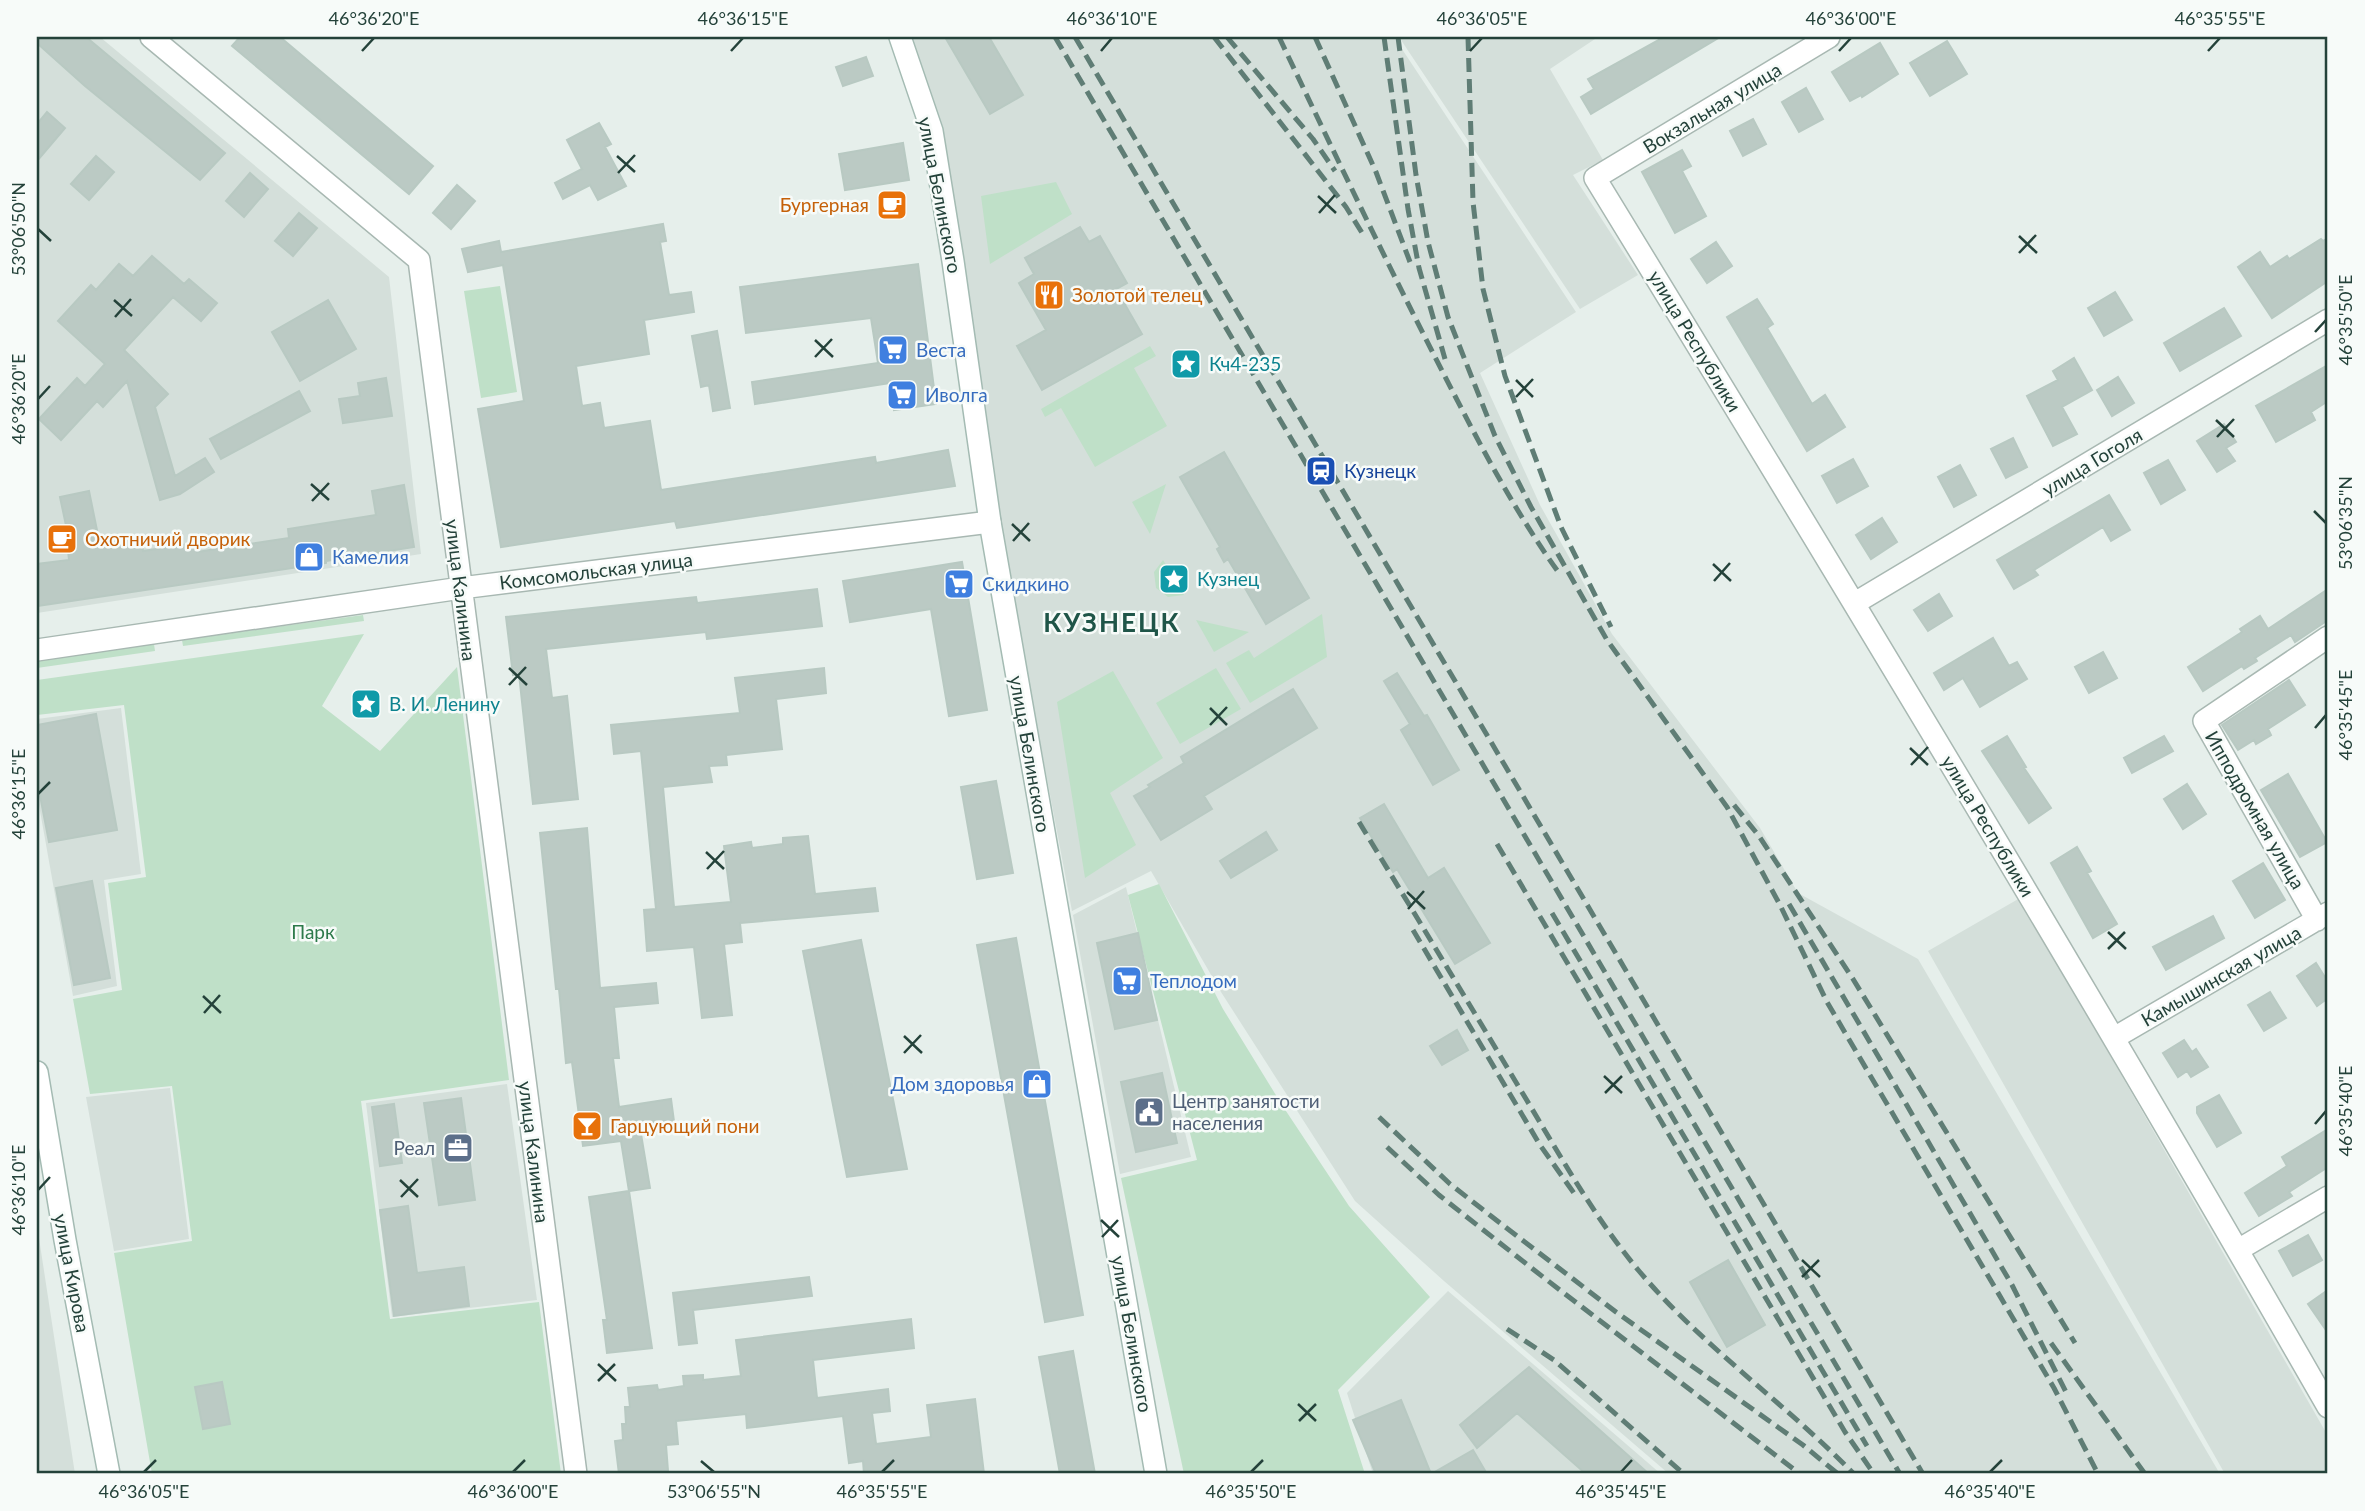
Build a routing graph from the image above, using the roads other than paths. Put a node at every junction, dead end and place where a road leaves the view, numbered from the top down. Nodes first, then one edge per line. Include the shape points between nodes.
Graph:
1 (151, 37) edge
2 (900, 37) edge
3 (1829, 37) edge
4 (1595, 178) joint
5 (2328, 320) edge
6 (990, 523) junction
7 (461, 588) junction
8 (1855, 603) junction
9 (2328, 637) edge
10 (37, 650) edge
11 (2323, 916) edge
12 (2114, 1038) junction
13 (37, 1072) edge
14 (2328, 1197) edge
15 (2238, 1250) junction
16 (2328, 1407) edge
17 (109, 1474) edge
18 (576, 1474) edge
19 (1156, 1474) edge

1 - 7 street, улица Калинина via 419,260
2 - 6 street, улица Белинского via 932,131
3 - 4 street, Вокзальная улица
4 - 8 street, улица Республики
5 - 8 street, улица Гоголя
6 - 7 street, Комсомольская улица
6 - 19 street, улица Белинского
7 - 10 street, Комсомольская улица
7 - 18 street, улица Калинина
8 - 12 street, улица Республики
9 - 11 street, Ипподромная улица via 2204,721
11 - 12 street, Камышинская улица
12 - 15 street, улица Республики
13 - 17 street, улица Кирова
14 - 15 street
15 - 16 street, улица Республики

